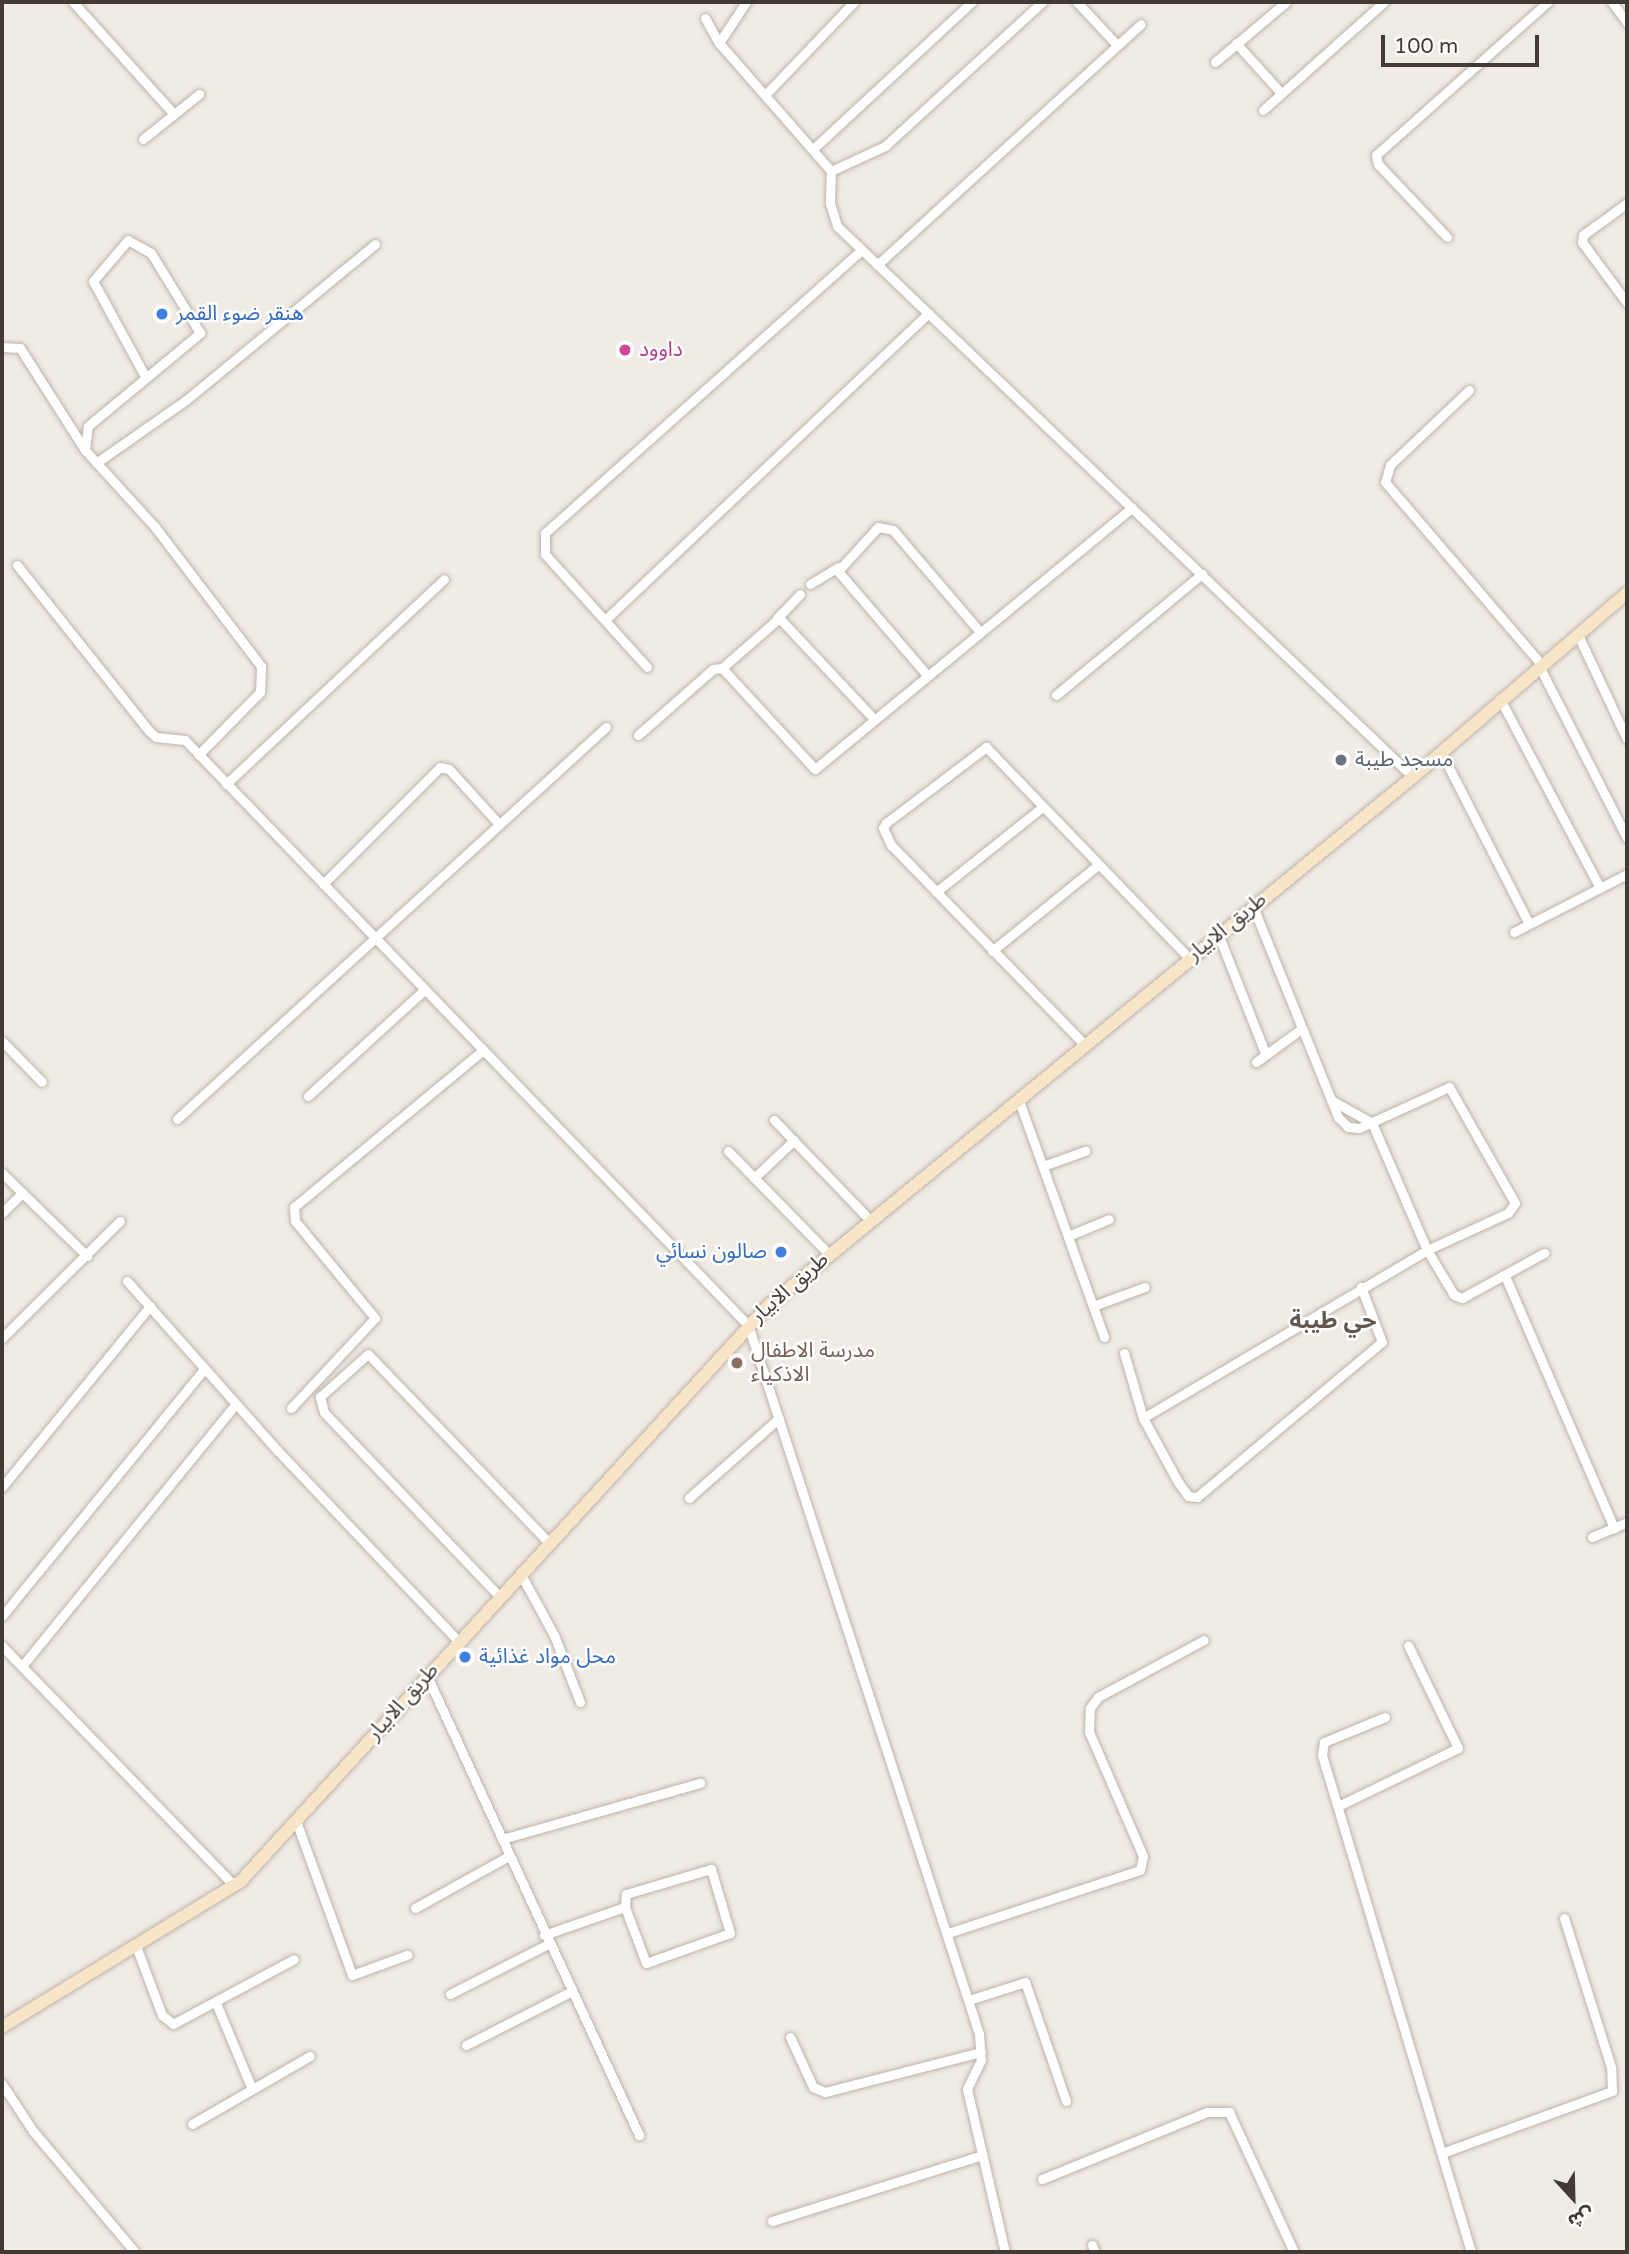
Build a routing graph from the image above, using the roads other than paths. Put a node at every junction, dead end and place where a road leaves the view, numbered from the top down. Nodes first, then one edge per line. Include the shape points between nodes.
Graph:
1 (73, 2) edge
2 (746, 2) edge
3 (854, 2) edge
4 (972, 2) edge
5 (1042, 2) edge
6 (1077, 2) edge
7 (1286, 2) edge
8 (1384, 2) edge
9 (1548, 2) edge
10 (1612, 2) edge
11 (705, 18) dead end
12 (1627, 23) edge
13 (1141, 24) dead end
14 (719, 43) junction
15 (1236, 43) junction
16 (1115, 44) junction
17 (1215, 62) dead end
18 (1281, 93) junction
19 (198, 94) dead end
20 (766, 94) junction
21 (1263, 110) dead end
22 (173, 113) junction
23 (143, 139) dead end
24 (813, 149) junction
25 (831, 171) junction
26 (1627, 204) edge
27 (1447, 237) dead end
28 (375, 244) dead end
29 (862, 250) junction
30 (877, 265) junction
31 (1627, 303) edge
32 (928, 313) junction
33 (2, 347) edge
34 (145, 376) junction
35 (1469, 390) dead end
36 (85, 450) junction
37 (96, 463) junction
38 (1132, 508) junction
39 (17, 565) dead end
40 (838, 568) junction
41 (1202, 574) junction
42 (444, 579) dead end
43 (810, 584) dead end
44 (1627, 593) edge
45 (800, 594) dead end
46 (777, 618) junction
47 (605, 620) junction
48 (980, 632) junction
49 (1578, 635) junction
50 (1541, 666) junction
51 (647, 667) dead end
52 (722, 668) junction
53 (927, 675) junction
54 (1056, 695) dead end
55 (1500, 699) junction
56 (874, 719) junction
57 (606, 727) dead end
58 (638, 736) dead end
59 (1627, 739) edge
60 (1441, 752) junction
61 (198, 755) junction
62 (1413, 777) junction
63 (226, 784) junction
64 (1040, 809) junction
65 (498, 822) junction
66 (1627, 838) edge
67 (1098, 865) junction
68 (1627, 874) edge
69 (323, 884) junction
70 (1600, 888) junction
71 (936, 892) junction
72 (1253, 907) junction
73 (1529, 924) junction
74 (1514, 932) dead end
75 (1218, 934) junction
76 (372, 936) junction
77 (992, 951) junction
78 (1189, 958) junction
79 (425, 990) junction
80 (1301, 1029) junction
81 (2, 1041) edge
82 (1084, 1044) junction
83 (483, 1050) junction
84 (1265, 1053) junction
85 (1256, 1062) dead end
86 (42, 1082) dead end
87 (308, 1096) dead end
88 (1018, 1098) junction
89 (1331, 1100) junction
90 (177, 1119) dead end
91 (774, 1120) dead end
92 (1372, 1123) junction
93 (793, 1140) junction
94 (727, 1151) dead end
95 (1085, 1151) dead end
96 (1043, 1166) junction
97 (2, 1173) edge
98 (754, 1178) junction
99 (22, 1193) junction
100 (2, 1213) edge
101 (1109, 1219) dead end
102 (870, 1220) junction
103 (120, 1221) dead end
104 (1068, 1236) junction
105 (1427, 1250) junction
106 (829, 1254) junction
107 (1544, 1254) dead end
108 (87, 1255) junction
109 (1505, 1276) junction
110 (127, 1281) dead end
111 (1145, 1287) dead end
112 (1361, 1287) junction
113 (149, 1306) junction
114 (1093, 1306) junction
115 (748, 1325) junction
116 (1104, 1337) dead end
117 (2, 1338) edge
118 (1124, 1353) dead end
119 (205, 1368) junction
120 (236, 1404) junction
121 (291, 1408) dead end
122 (779, 1418) junction
123 (1143, 1418) junction
124 (2, 1487) edge
125 (689, 1499) dead end
126 (1627, 1522) edge
127 (1614, 1528) junction
128 (1592, 1537) dead end
129 (549, 1542) junction
130 (520, 1573) junction
131 (499, 1596) junction
132 (2, 1616) edge
133 (1204, 1640) dead end
134 (458, 1641) junction
135 (1408, 1645) dead end
136 (2, 1646) edge
137 (22, 1665) junction
138 (427, 1676) junction
139 (580, 1702) dead end
140 (1385, 1717) dead end
141 (700, 1783) dead end
142 (1338, 1806) junction
143 (296, 1821) junction
144 (502, 1839) junction
145 (509, 1856) junction
146 (233, 1884) junction
147 (625, 1907) junction
148 (415, 1908) dead end
149 (1564, 1918) dead end
150 (948, 1933) junction
151 (546, 1940) junction
152 (136, 1946) junction
153 (407, 1955) dead end
154 (294, 1959) dead end
155 (570, 1992) junction
156 (450, 1994) dead end
157 (969, 2000) junction
158 (216, 2003) junction
159 (2, 2027) edge
160 (789, 2037) dead end
161 (466, 2045) dead end
162 (982, 2052) junction
163 (310, 2056) dead end
164 (2, 2084) edge
165 (251, 2089) junction
166 (1066, 2101) dead end
167 (192, 2124) dead end
168 (639, 2135) dead end
169 (1442, 2153) junction
170 (979, 2156) junction
171 (1042, 2179) dead end
172 (772, 2221) dead end
173 (135, 2252) edge
174 (1005, 2252) edge
175 (1294, 2252) edge
176 (1471, 2252) edge

1 - 22 street
2 - 14 street
3 - 20 street
4 - 24 street
5 - 25 street via 885,146
6 - 16 street
7 - 15 street
8 - 18 street
9 - 27 street via 1376,155 1378,164
10 - 12 street
11 - 14 street
13 - 16 street
14 - 20 street
15 - 17 street
15 - 18 street
16 - 30 street
18 - 21 street
19 - 22 street
20 - 24 street
22 - 23 street
24 - 25 street
25 - 29 street via 831,214
26 - 31 street via 1583,235 1582,242
28 - 37 street via 187,400
29 - 30 street
29 - 47 street via 545,533 545,554
30 - 32 street
32 - 38 street
32 - 47 street
33 - 36 street via 20,348
34 - 34 street via 93,281 128,240 151,253 200,327 197,337
34 - 36 street via 88,426
35 - 50 street via 1390,465 1385,482
36 - 37 street
37 - 61 street via 148,519 261,666 260,692
38 - 41 street
38 - 48 street
39 - 61 street via 149,731 156,737 184,740
40 - 43 street
40 - 48 street via 887,524
40 - 53 street
41 - 54 street
41 - 62 street
42 - 63 street
44 - 49 main road, طريق الابيار
45 - 46 street
46 - 52 street
46 - 56 street
47 - 51 street
48 - 53 street
49 - 50 main road, طريق الابيار
49 - 59 street
50 - 55 main road, طريق الابيار
50 - 66 street
52 - 56 street via 814,769
52 - 58 street via 713,668
53 - 56 street
55 - 60 main road, طريق الابيار
55 - 70 street
57 - 65 street
60 - 62 main road, طريق الابيار
60 - 73 street
61 - 63 street
62 - 72 main road, طريق الابيار
63 - 69 street
64 - 67 street
64 - 71 street
64 - 71 street via 993,751 979,749 966,758 883,828 891,845
65 - 69 street via 449,769 440,767
65 - 76 street
67 - 77 street
67 - 78 street
68 - 70 street
69 - 76 street
70 - 73 street
71 - 77 street
72 - 75 main road, طريق الابيار
72 - 80 street
73 - 74 street
75 - 78 main road, طريق الابيار
75 - 84 street
76 - 79 street
76 - 90 street
77 - 82 street
78 - 82 main road, طريق الابيار
79 - 83 street
79 - 87 street
80 - 84 street
80 - 89 street
81 - 86 street
82 - 88 main road, طريق الابيار
83 - 115 street
83 - 121 street via 294,1207 295,1221 375,1318
84 - 85 street
88 - 96 street
88 - 102 main road, طريق الابيار
89 - 92 street
89 - 92 street via 1348,1127
91 - 93 street
92 - 105 street
92 - 105 street via 1449,1087 1515,1203 1508,1213
93 - 98 street
93 - 102 street
94 - 98 street
95 - 96 street
96 - 104 street
97 - 99 street
98 - 106 street
99 - 100 street
99 - 108 street
101 - 104 street
102 - 106 main road, طريق الابيار
103 - 108 street
104 - 114 street
105 - 109 street via 1454,1295 1462,1298
105 - 112 street
106 - 115 main road, طريق الابيار
107 - 109 street
108 - 117 street
109 - 127 street
110 - 113 street
111 - 114 street
112 - 123 street
112 - 123 street via 1382,1342 1200,1496 1192,1498 1185,1493
113 - 119 street
113 - 124 street
114 - 116 street
115 - 122 street
115 - 129 main road, طريق الابيار
118 - 123 street
119 - 120 street
119 - 132 street
120 - 134 street
120 - 137 street
122 - 125 street
122 - 150 street
126 - 127 street
127 - 128 street
129 - 130 main road, طريق الابيار
129 - 131 street via 368,1354 320,1396 324,1412
130 - 131 main road, طريق الابيار
130 - 139 street via 554,1635
131 - 134 main road, طريق الابيار
133 - 150 street via 1098,1697 1090,1708 1089,1732 1143,1856 1140,1870
134 - 138 main road, طريق الابيار
135 - 142 street via 1458,1750
136 - 137 street
137 - 146 street
138 - 143 main road, طريق الابيار
138 - 144 street
140 - 142 street via 1324,1742 1322,1755
141 - 144 street
142 - 169 street
143 - 146 main road, طريق الابيار
143 - 153 street via 352,1975
144 - 145 street
145 - 148 street
145 - 151 street
146 - 152 main road, طريق الابيار
147 - 147 street via 642,1960 649,1963 723,1939 732,1927 711,1869 633,1890 623,1899
147 - 151 street
149 - 169 street via 1611,2067 1612,2091
150 - 157 street
151 - 155 street
151 - 156 street
152 - 158 street via 169,2023 180,2024
152 - 159 main road, طريق الابيار
154 - 158 street
155 - 161 street
155 - 168 street via 586,2014
157 - 162 street
157 - 166 street via 1025,1982
158 - 165 street
160 - 162 street via 809,2082 825,2092
162 - 170 street via 967,2089
163 - 165 street
164 - 173 street via 33,2131
165 - 167 street
169 - 176 street
170 - 172 street
170 - 174 street
171 - 175 street via 1207,2112 1229,2112

